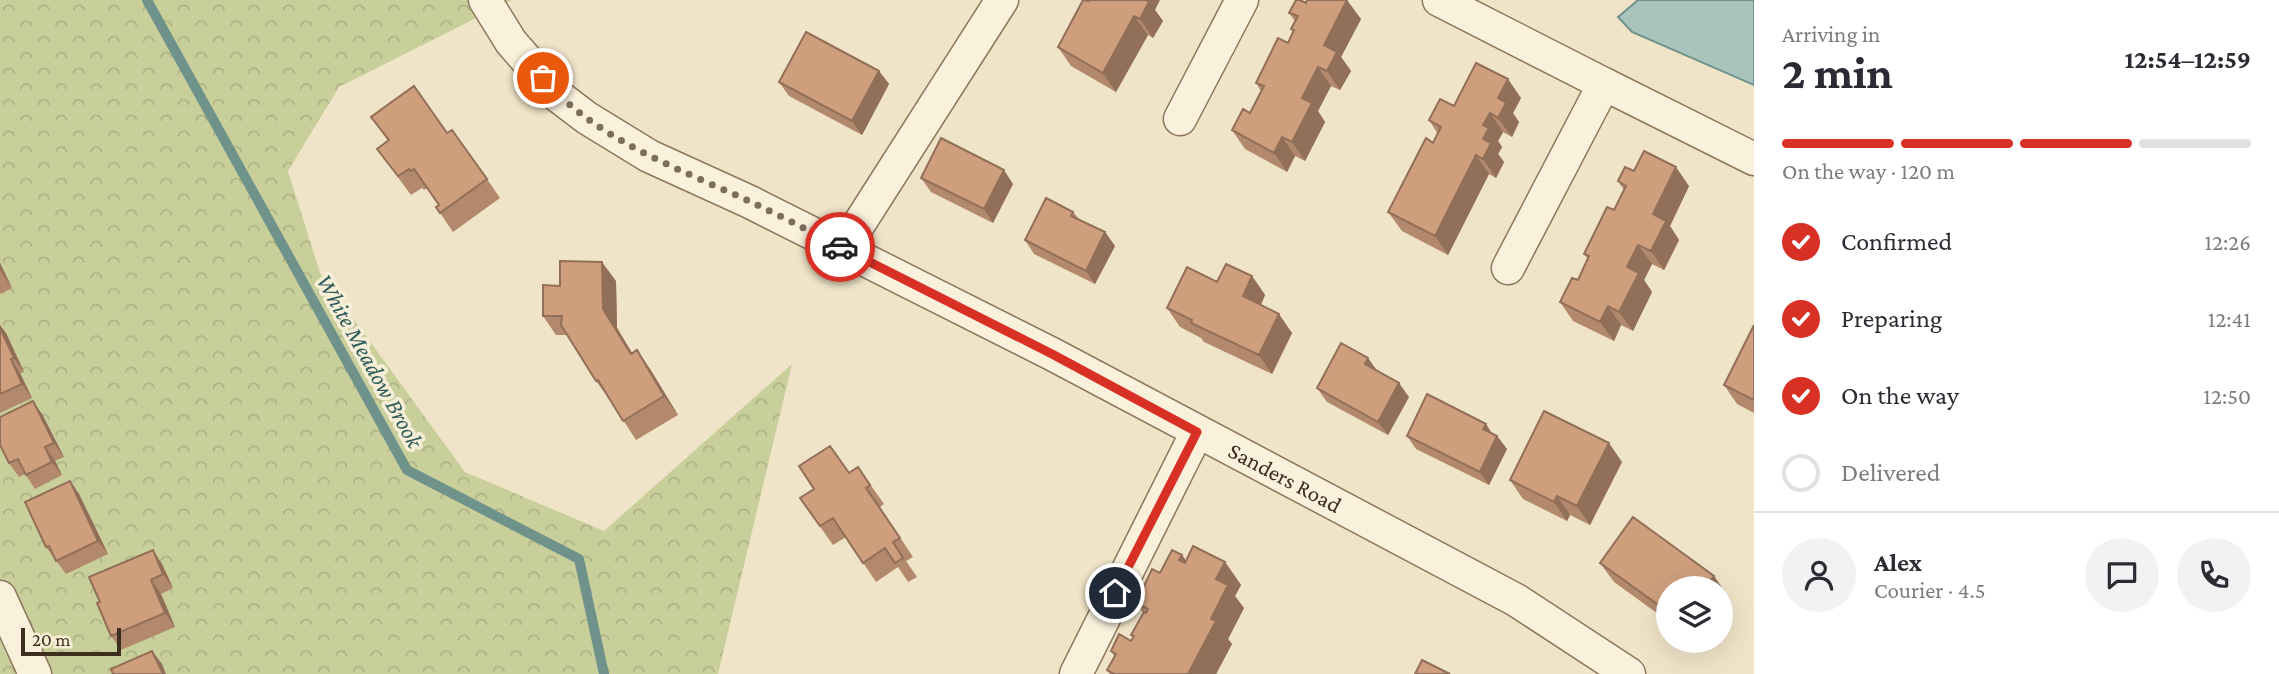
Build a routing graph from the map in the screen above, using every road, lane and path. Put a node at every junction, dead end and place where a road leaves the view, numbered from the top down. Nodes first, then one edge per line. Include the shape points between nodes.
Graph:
1 (485, 0) edge
2 (1002, 0) edge
3 (1242, 0) edge
4 (1439, 0) edge
5 (1604, 84) junction
6 (1180, 119) dead end
7 (1754, 159) edge
8 (843, 249) junction
9 (1508, 268) dead end
10 (1197, 432) junction
11 (0, 597) edge
12 (35, 674) edge
13 (1076, 674) edge
14 (1629, 674) edge

1 - 8 street, Sanders Road via 511,41 558,96 587,118 649,156
2 - 8 street
3 - 6 street
4 - 5 street
5 - 7 street
5 - 9 street
8 - 10 street, Sanders Road
10 - 13 street
10 - 14 street, Sanders Road via 1516,600
11 - 12 street

